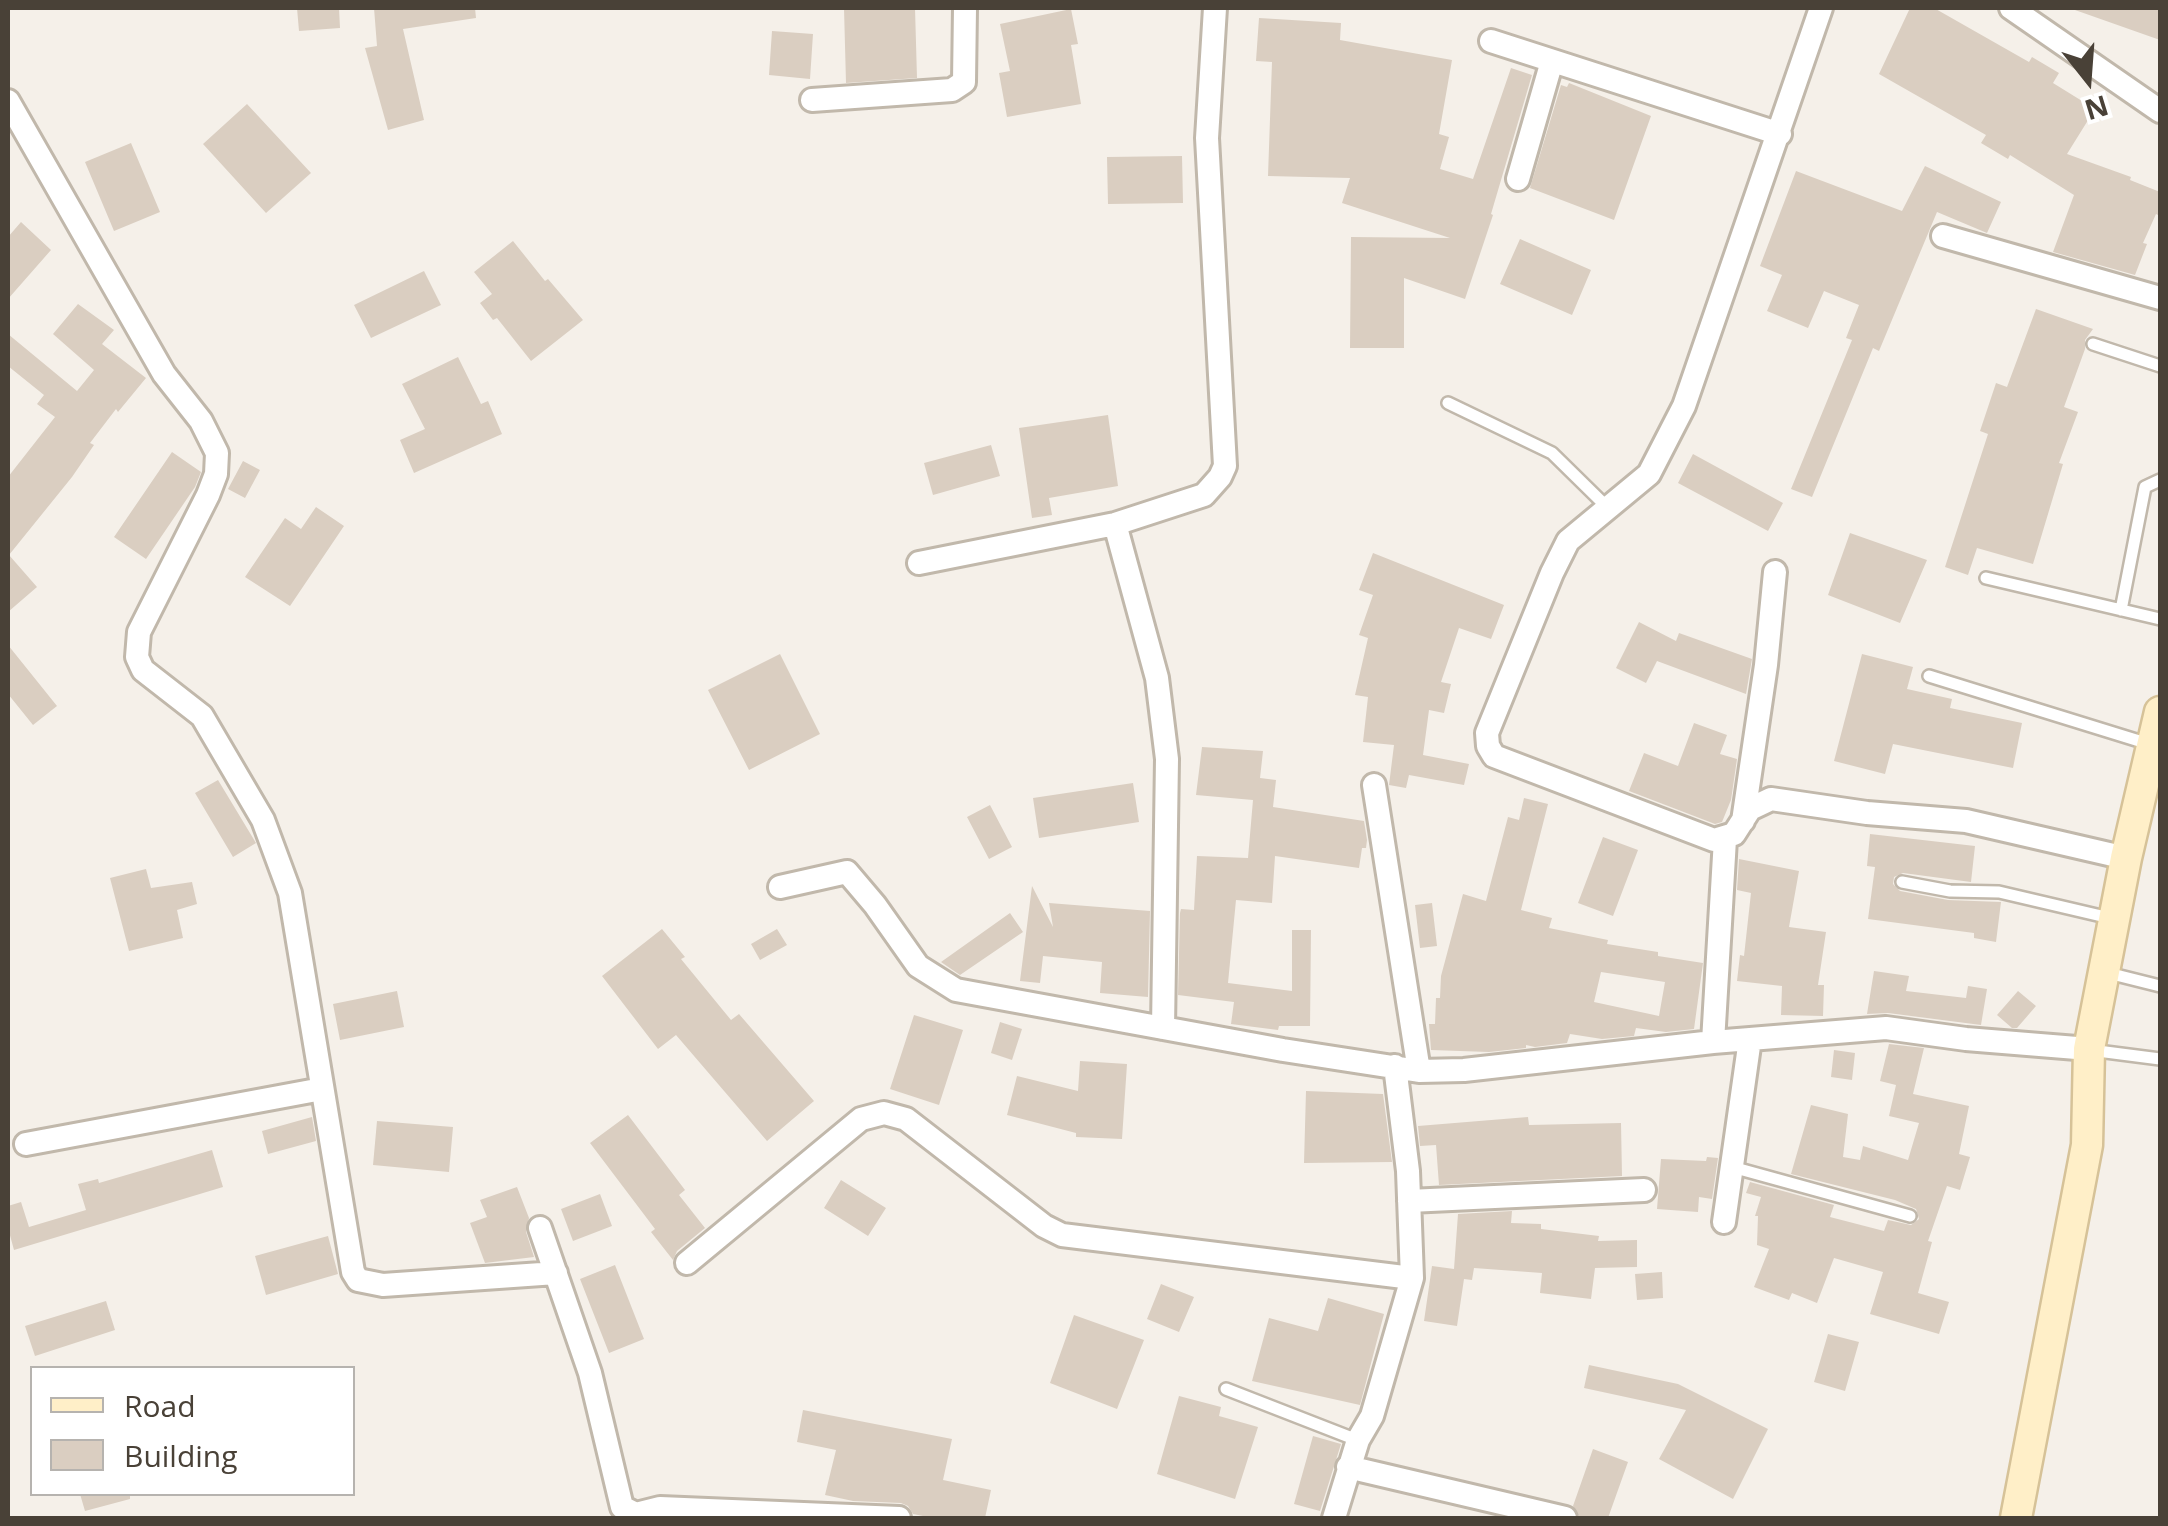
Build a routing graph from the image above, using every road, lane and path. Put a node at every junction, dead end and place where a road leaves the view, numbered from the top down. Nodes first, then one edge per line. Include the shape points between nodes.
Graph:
1 (964, 8) edge
2 (1215, 8) edge
3 (1821, 8) edge
4 (2011, 8) edge
5 (1491, 41) dead end
6 (1552, 61) junction
7 (812, 100) dead end
8 (8, 101) edge
9 (2160, 111) edge
10 (1780, 134) junction
11 (1518, 179) dead end
12 (1943, 236) dead end
13 (2160, 298) edge
14 (2092, 344) dead end
15 (2160, 366) edge
16 (1448, 403) dead end
17 (2160, 480) edge
18 (1608, 508) junction
19 (1114, 524) junction
20 (919, 563) dead end
21 (1775, 572) dead end
22 (1986, 578) dead end
23 (2121, 610) junction
24 (2160, 619) edge
25 (1929, 676) dead end
26 (2160, 712) edge
27 (2153, 745) junction
28 (1374, 786) dead end
29 (1743, 821) junction
30 (1724, 839) junction
31 (2126, 858) junction
32 (1902, 882) dead end
33 (780, 886) dead end
34 (2114, 919) junction
35 (2104, 972) junction
36 (2160, 986) edge
37 (1164, 1028) junction
38 (1750, 1039) junction
39 (1713, 1042) junction
40 (2089, 1050) junction
41 (2160, 1058) edge
42 (1395, 1066) junction
43 (1420, 1071) junction
44 (322, 1089) junction
45 (26, 1144) dead end
46 (1732, 1167) junction
47 (1644, 1190) dead end
48 (1410, 1200) junction
49 (1910, 1216) dead end
50 (1724, 1222) dead end
51 (540, 1228) dead end
52 (687, 1263) dead end
53 (556, 1273) junction
54 (1412, 1278) junction
55 (1226, 1389) dead end
56 (1358, 1440) junction
57 (1348, 1467) junction
58 (899, 1518) edge
59 (1334, 1518) edge
60 (1564, 1518) edge
61 (2016, 1518) edge

1 - 7 street via 964,82 952,90
2 - 19 street via 1207,138 1224,466 1204,494
3 - 10 street
4 - 9 street
5 - 6 street
6 - 10 street
6 - 11 street
8 - 44 street via 164,374 217,453 208,495 139,632 137,657 202,716 263,820 290,894
10 - 18 street via 1684,406 1649,474
12 - 13 street
14 - 15 lane
16 - 18 lane via 1552,453
17 - 23 lane via 2146,488
18 - 30 street via 1568,541 1488,746 1494,756 1700,836
19 - 20 street
19 - 37 street via 1157,678 1167,759
21 - 29 street
22 - 23 lane
23 - 24 lane
25 - 27 lane
26 - 27 street
27 - 31 street
28 - 43 street
29 - 30 street
29 - 31 street via 1750,809 1771,799 1966,821
30 - 39 street
31 - 34 street
32 - 34 lane via 1999,892
33 - 37 street via 847,872 918,966 956,990
34 - 35 street
35 - 36 lane
35 - 40 street
37 - 42 street
38 - 39 street
38 - 40 street via 1886,1028
38 - 46 street
39 - 43 street
40 - 41 lane
40 - 61 street via 2086,1144
42 - 43 street
42 - 48 street
44 - 45 street
44 - 53 street via 358,1280
46 - 49 lane
46 - 50 street
47 - 48 street
48 - 54 street
51 - 53 street
52 - 54 street via 861,1119 884,1113 906,1119 1062,1236
53 - 58 street via 590,1373 622,1508 636,1514 660,1508
54 - 56 street via 1372,1416
55 - 56 lane
56 - 57 street
57 - 59 street
57 - 60 street

